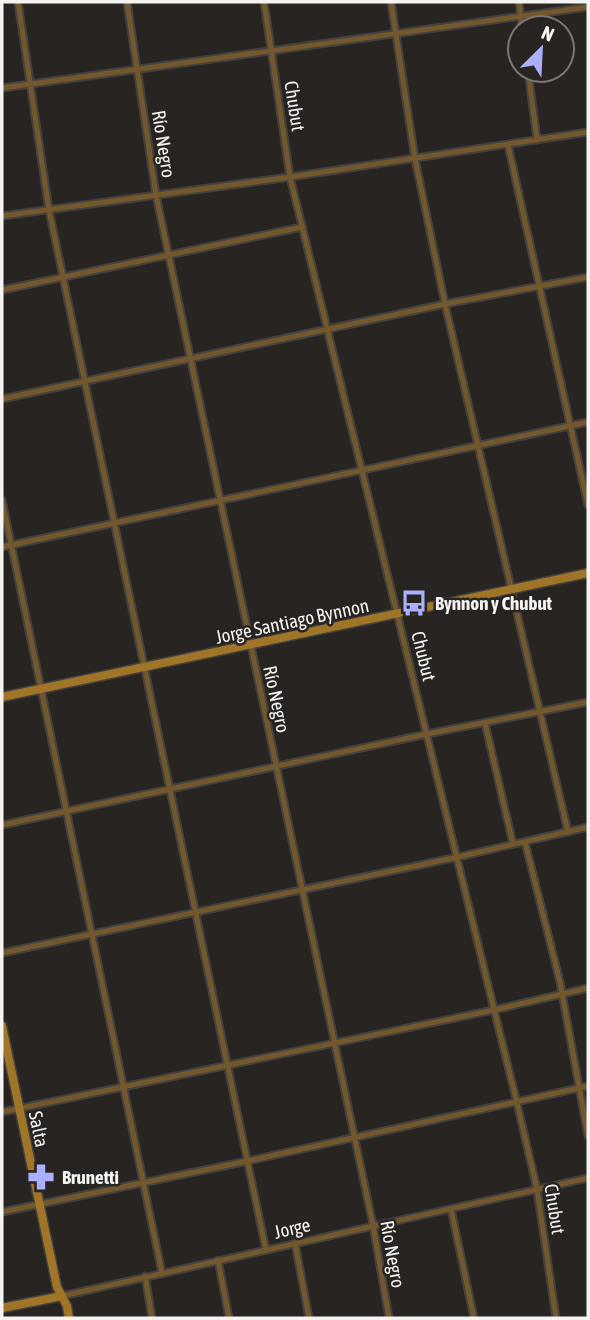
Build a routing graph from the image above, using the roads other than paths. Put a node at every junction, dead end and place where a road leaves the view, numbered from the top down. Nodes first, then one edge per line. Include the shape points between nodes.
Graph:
1 (18, 2) edge
2 (127, 2) edge
3 (264, 2) edge
4 (391, 2) edge
5 (588, 7) edge
6 (536, 14) edge
7 (506, 18) edge
8 (396, 34) junction
9 (270, 51) junction
10 (137, 70) junction
11 (30, 84) junction
12 (530, 84) edge
13 (2, 88) edge
14 (588, 132) edge
15 (537, 140) junction
16 (509, 145) junction
17 (415, 159) junction
18 (290, 177) junction
19 (156, 195) junction
20 (49, 210) junction
21 (2, 216) edge
22 (302, 227) junction
23 (169, 253) junction
24 (64, 277) junction
25 (588, 277) edge
26 (538, 287) junction
27 (2, 290) edge
28 (445, 304) junction
29 (328, 331) junction
30 (190, 359) junction
31 (86, 381) junction
32 (2, 399) edge
33 (588, 422) edge
34 (570, 426) junction
35 (479, 446) junction
36 (362, 471) junction
37 (587, 493) edge
38 (2, 500) edge
39 (221, 501) junction
40 (588, 505) edge
41 (115, 524) junction
42 (11, 545) junction
43 (2, 547) edge
44 (588, 573) edge
45 (511, 589) junction
46 (397, 614) junction
47 (250, 646) junction
48 (145, 667) junction
49 (40, 689) junction
50 (2, 697) edge
51 (588, 702) edge
52 (540, 712) junction
53 (485, 723) junction
54 (427, 734) junction
55 (275, 767) junction
56 (171, 789) junction
57 (66, 811) junction
58 (2, 825) edge
59 (588, 827) edge
60 (568, 832) junction
61 (525, 842) junction
62 (513, 844) junction
63 (458, 857) junction
64 (301, 890) junction
65 (197, 911) junction
66 (91, 934) junction
67 (2, 953) edge
68 (588, 988) edge
69 (562, 994) junction
70 (494, 1010) junction
71 (2, 1026) edge
72 (334, 1042) junction
73 (228, 1064) junction
74 (588, 1086) edge
75 (124, 1087) junction
76 (580, 1088) junction
77 (517, 1103) junction
78 (19, 1108) junction
79 (2, 1112) edge
80 (588, 1136) edge
81 (354, 1138) junction
82 (248, 1161) junction
83 (588, 1178) edge
84 (145, 1183) junction
85 (537, 1189) junction
86 (39, 1204) junction
87 (451, 1209) junction
88 (2, 1212) edge
89 (373, 1225) junction
90 (295, 1244) junction
91 (266, 1250) junction
92 (218, 1260) junction
93 (162, 1273) junction
94 (145, 1276) junction
95 (62, 1296) junction
96 (2, 1308) edge
97 (69, 1318) edge
98 (152, 1318) edge
99 (229, 1318) edge
100 (309, 1318) edge
101 (389, 1318) edge
102 (474, 1318) edge
103 (555, 1318) edge

1 - 11 street
2 - 10 street, Río Negro
3 - 9 street, Chubut
4 - 8 street
5 - 6 street
7 - 8 street
8 - 9 street
8 - 17 street
9 - 10 street
9 - 18 street, Chubut
10 - 11 street
10 - 19 street, Río Negro
11 - 13 street
11 - 20 street
12 - 15 street
14 - 15 street
15 - 16 street
16 - 17 street
16 - 26 street
17 - 18 street
17 - 28 street
18 - 19 street
18 - 22 street, Chubut
19 - 20 street
19 - 23 street, Río Negro
20 - 21 street
20 - 24 street
22 - 23 street
22 - 29 street, Chubut
23 - 24 street
23 - 30 street, Río Negro
24 - 27 street
24 - 31 street
25 - 26 street
26 - 28 street
26 - 34 street
28 - 29 street
28 - 35 street
29 - 30 street
29 - 36 street, Chubut
30 - 31 street
30 - 39 street, Río Negro
31 - 32 street
31 - 41 street
33 - 34 street
34 - 35 street
34 - 37 street
35 - 36 street
35 - 45 street
36 - 39 street
36 - 46 street, Chubut
37 - 40 street
38 - 42 street
39 - 41 street
39 - 47 street, Río Negro
41 - 42 street
41 - 48 street
42 - 43 street
42 - 49 street
44 - 45 street, Jorge Santiago Bynnon
45 - 46 street, Jorge Santiago Bynnon
45 - 52 street
46 - 47 street, Jorge Santiago Bynnon
46 - 54 street, Chubut
47 - 48 street, Jorge Santiago Bynnon
47 - 55 street, Río Negro
48 - 49 street, Jorge Santiago Bynnon
48 - 56 street
49 - 50 street, Jorge Santiago Bynnon
49 - 57 street
51 - 52 street
52 - 53 street
52 - 60 street
53 - 54 street
53 - 62 street
54 - 55 street
54 - 63 street, Chubut
55 - 56 street
55 - 64 street, Río Negro
56 - 57 street
56 - 65 street
57 - 58 street
57 - 66 street
59 - 60 street
60 - 61 street
61 - 62 street
61 - 69 street
62 - 63 street
63 - 64 street
63 - 70 street, Chubut
64 - 65 street
64 - 72 street, Río Negro
65 - 66 street
65 - 73 street
66 - 67 street
66 - 75 street
68 - 69 street
69 - 70 street
69 - 76 street
70 - 72 street
70 - 77 street, Chubut
71 - 78 street, Salta
72 - 73 street
72 - 81 street, Río Negro
73 - 75 street
73 - 82 street
74 - 76 street
75 - 78 street
75 - 84 street
76 - 77 street
76 - 80 street
77 - 81 street
77 - 85 street, Chubut
78 - 79 street
78 - 86 street, Salta
81 - 82 street
81 - 89 street, Río Negro
82 - 84 street
82 - 91 street
83 - 85 street, Jorge
84 - 86 street
84 - 93 street
85 - 87 street, Jorge
85 - 103 street, Chubut
86 - 88 street
86 - 95 street, Salta
87 - 89 street, Jorge
87 - 102 street
89 - 90 street, Jorge
89 - 101 street, Río Negro
90 - 91 street, Jorge
90 - 100 street
91 - 92 street, Jorge
92 - 93 street, Jorge
92 - 99 street
93 - 94 street, Jorge
94 - 95 street, Jorge
94 - 98 street
95 - 96 street, Jorge
95 - 97 street, Salta

